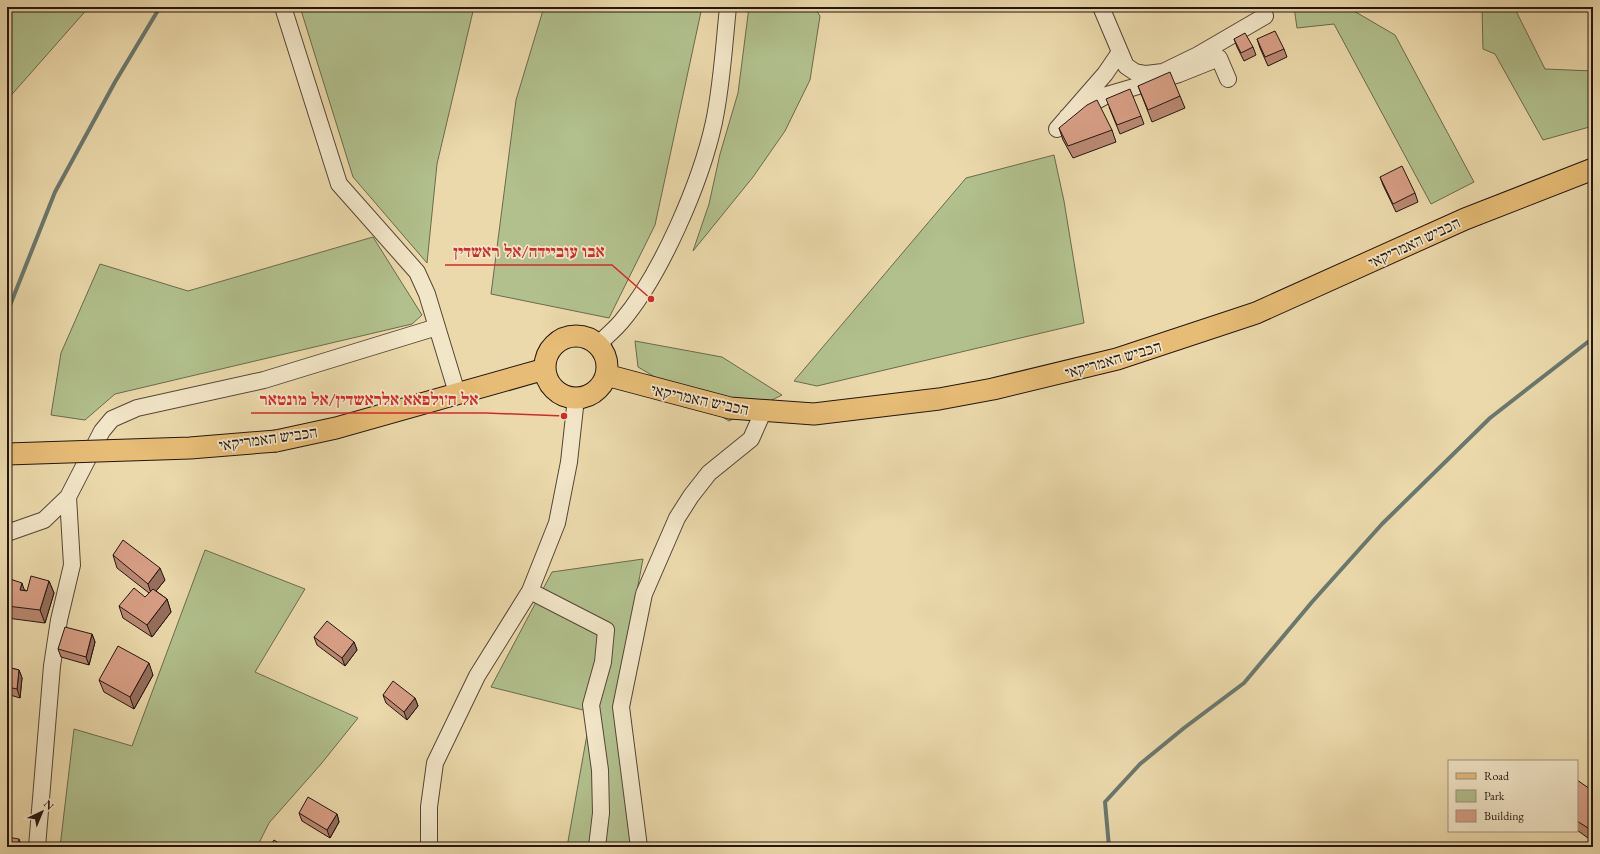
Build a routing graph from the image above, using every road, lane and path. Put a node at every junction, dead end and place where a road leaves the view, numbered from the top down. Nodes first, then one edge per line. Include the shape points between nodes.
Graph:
1 (283, 7) edge
2 (728, 7) edge
3 (1105, 10) edge
4 (1265, 16) dead end
5 (1120, 52) junction
6 (1228, 79) dead end
7 (1067, 117) junction
8 (1057, 129) dead end
9 (1593, 168) edge
10 (437, 327) junction
11 (598, 346) junction
12 (545, 369) junction
13 (606, 375) junction
14 (457, 393) junction
15 (576, 398) junction
16 (763, 412) junction
17 (7, 454) edge
18 (68, 497) junction
19 (7, 533) edge
20 (530, 590) junction
21 (37, 847) edge
22 (429, 847) edge
23 (597, 847) edge
24 (639, 847) edge

1 - 10 street via 339,184 417,272
2 - 11 street via 714,121 697,178 671,240 648,284 621,321
3 - 5 street
4 - 5 street via 1163,72 1134,72 1126,66
5 - 7 street via 1105,74
6 - 7 street via 1219,58 1180,74 1107,96
7 - 8 street
9 - 16 main road, הכביש האמריקאי via 1465,219 1256,313 1117,359 1042,378 939,399 814,414
10 - 14 street
10 - 18 street via 264,380 136,408 112,419 102,431
11 - 12 main road via 589,339 568,337 551,349 546,358
11 - 13 main road via 606,359
12 - 14 main road, הכביש האמריקאי
12 - 15 main road via 549,382 558,392
13 - 15 main road via 594,392
13 - 16 main road, הכביש האמריקאי via 730,408
14 - 17 main road, הכביש האמריקאי, bridge via 336,428 276,441 190,448
15 - 20 street via 569,462 557,523
16 - 24 street via 752,439 709,473 691,496 677,518 644,594 621,707
18 - 19 street via 44,520
18 - 21 street via 72,565 59,620 52,666
20 - 22 street via 477,676 435,762 429,807
20 - 23 street via 606,630 603,662 591,705 600,770 601,813

